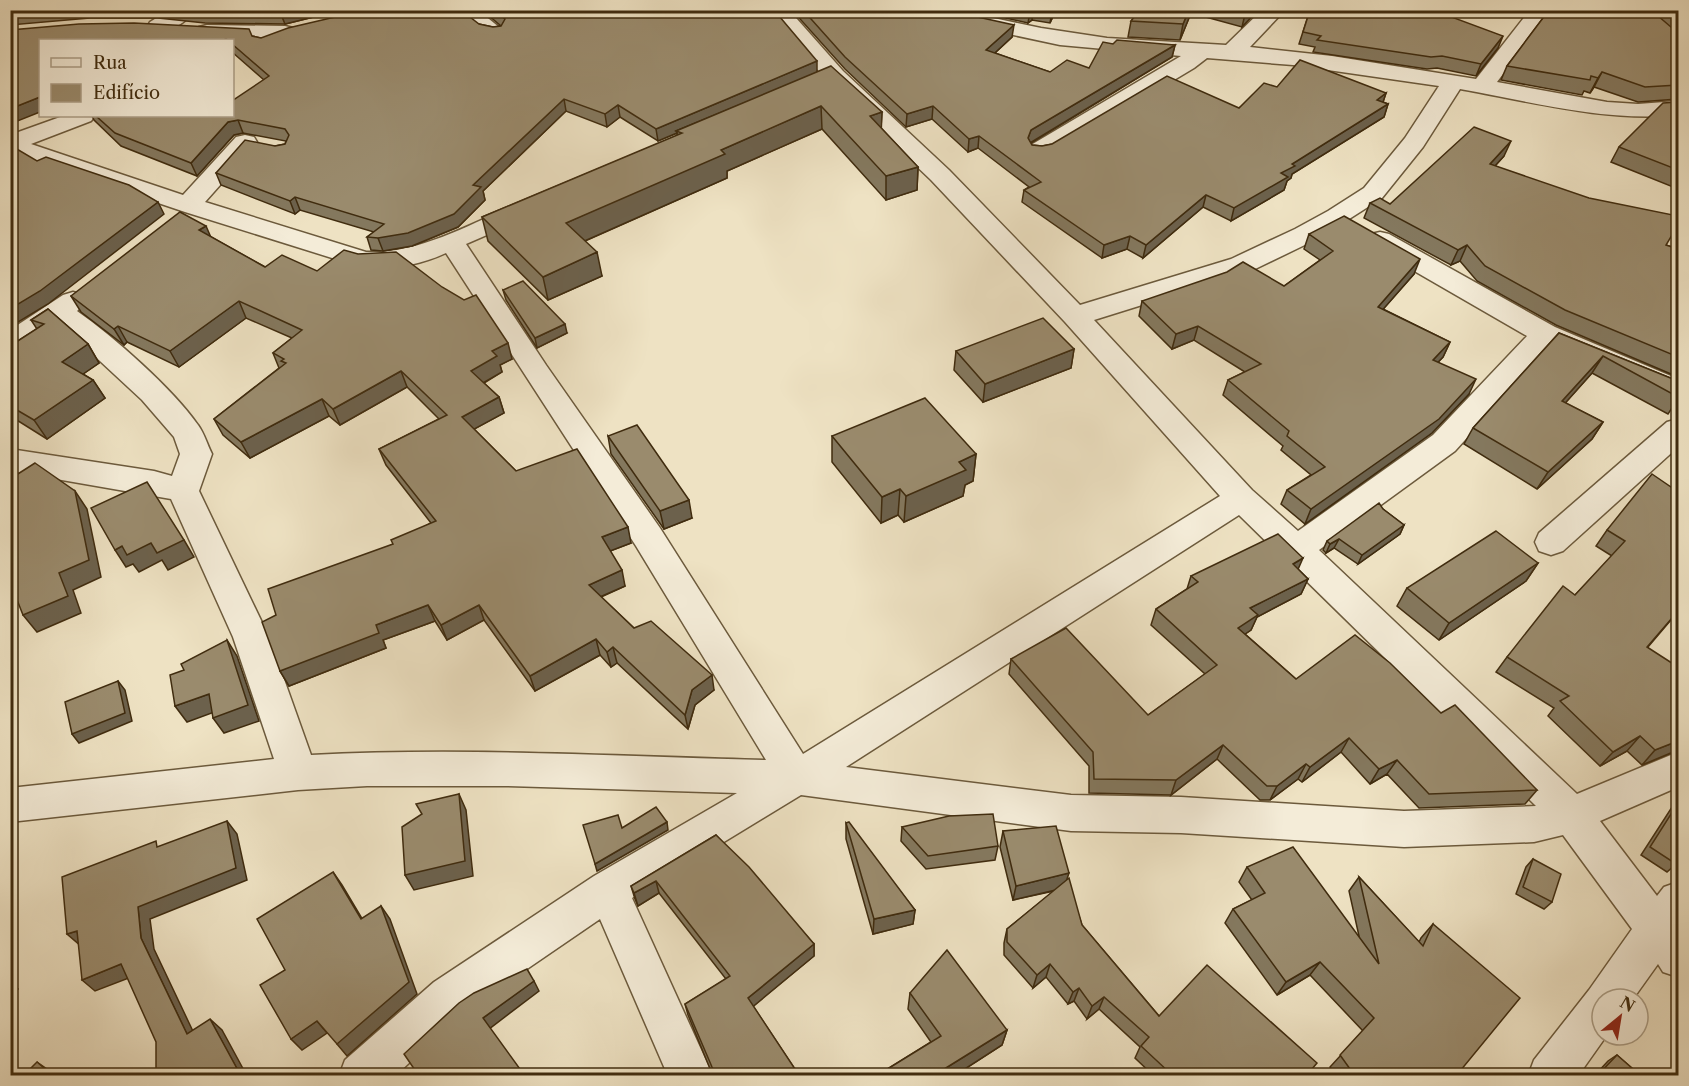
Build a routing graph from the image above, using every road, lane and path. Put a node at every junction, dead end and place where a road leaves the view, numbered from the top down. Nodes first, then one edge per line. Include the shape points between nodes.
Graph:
1 (185, 10) edge
2 (464, 10) edge
3 (777, 10) edge
4 (924, 10) edge
5 (1275, 10) edge
6 (1541, 10) edge
7 (308, 27) edge
8 (494, 32) edge
9 (285, 33) junction
10 (1201, 51) junction
11 (240, 52) edge
12 (1232, 52) junction
13 (1454, 81) junction
14 (1483, 86) junction
15 (1678, 108) edge
16 (80, 117) edge
17 (10, 145) edge
18 (271, 147) edge
19 (1040, 150) edge
20 (549, 199) edge
21 (191, 206) junction
22 (1337, 216) junction
23 (167, 228) edge
24 (451, 241) junction
25 (95, 284) edge
26 (60, 312) junction
27 (1075, 316) junction
28 (1545, 334) junction
29 (10, 344) edge
30 (1678, 390) edge
31 (1678, 430) edge
32 (10, 460) edge
33 (183, 491) junction
34 (1241, 498) junction
35 (1551, 542) dead end
36 (1297, 549) junction
37 (1678, 769) edge
38 (298, 773) junction
39 (797, 778) junction
40 (10, 805) edge
41 (1572, 815) junction
42 (608, 890) junction
43 (1672, 929) edge
44 (1618, 987) edge
45 (1590, 1022) edge
46 (361, 1076) edge
47 (691, 1076) edge
48 (1550, 1076) edge

1 - 9 street via 148,27
2 - 8 street
3 - 27 street via 824,81 940,175
4 - 10 street via 1078,41
5 - 12 street
6 - 14 street
7 - 9 street
9 - 11 street
10 - 12 street
10 - 19 street
12 - 13 street
13 - 14 street
13 - 22 street via 1414,142 1373,193
14 - 15 street via 1607,109
16 - 17 street
17 - 21 street
18 - 21 street via 243,142
20 - 24 street
21 - 23 street
21 - 24 street via 364,260 401,260
22 - 27 street via 1241,265
22 - 28 street
24 - 39 street via 648,537
25 - 26 street
26 - 29 street
26 - 33 street via 153,393 187,432 196,454
27 - 34 street
28 - 30 street
28 - 36 street via 1444,442
31 - 35 street
32 - 33 street
33 - 38 street via 252,637
34 - 36 street
34 - 39 street
36 - 41 street
37 - 41 street
38 - 39 street via 367,769 506,770
38 - 40 street
39 - 41 street via 1071,813 1181,814 1404,829 1534,824
39 - 42 street
41 - 43 street
42 - 46 street via 449,997
42 - 47 street
43 - 44 street
45 - 48 street

